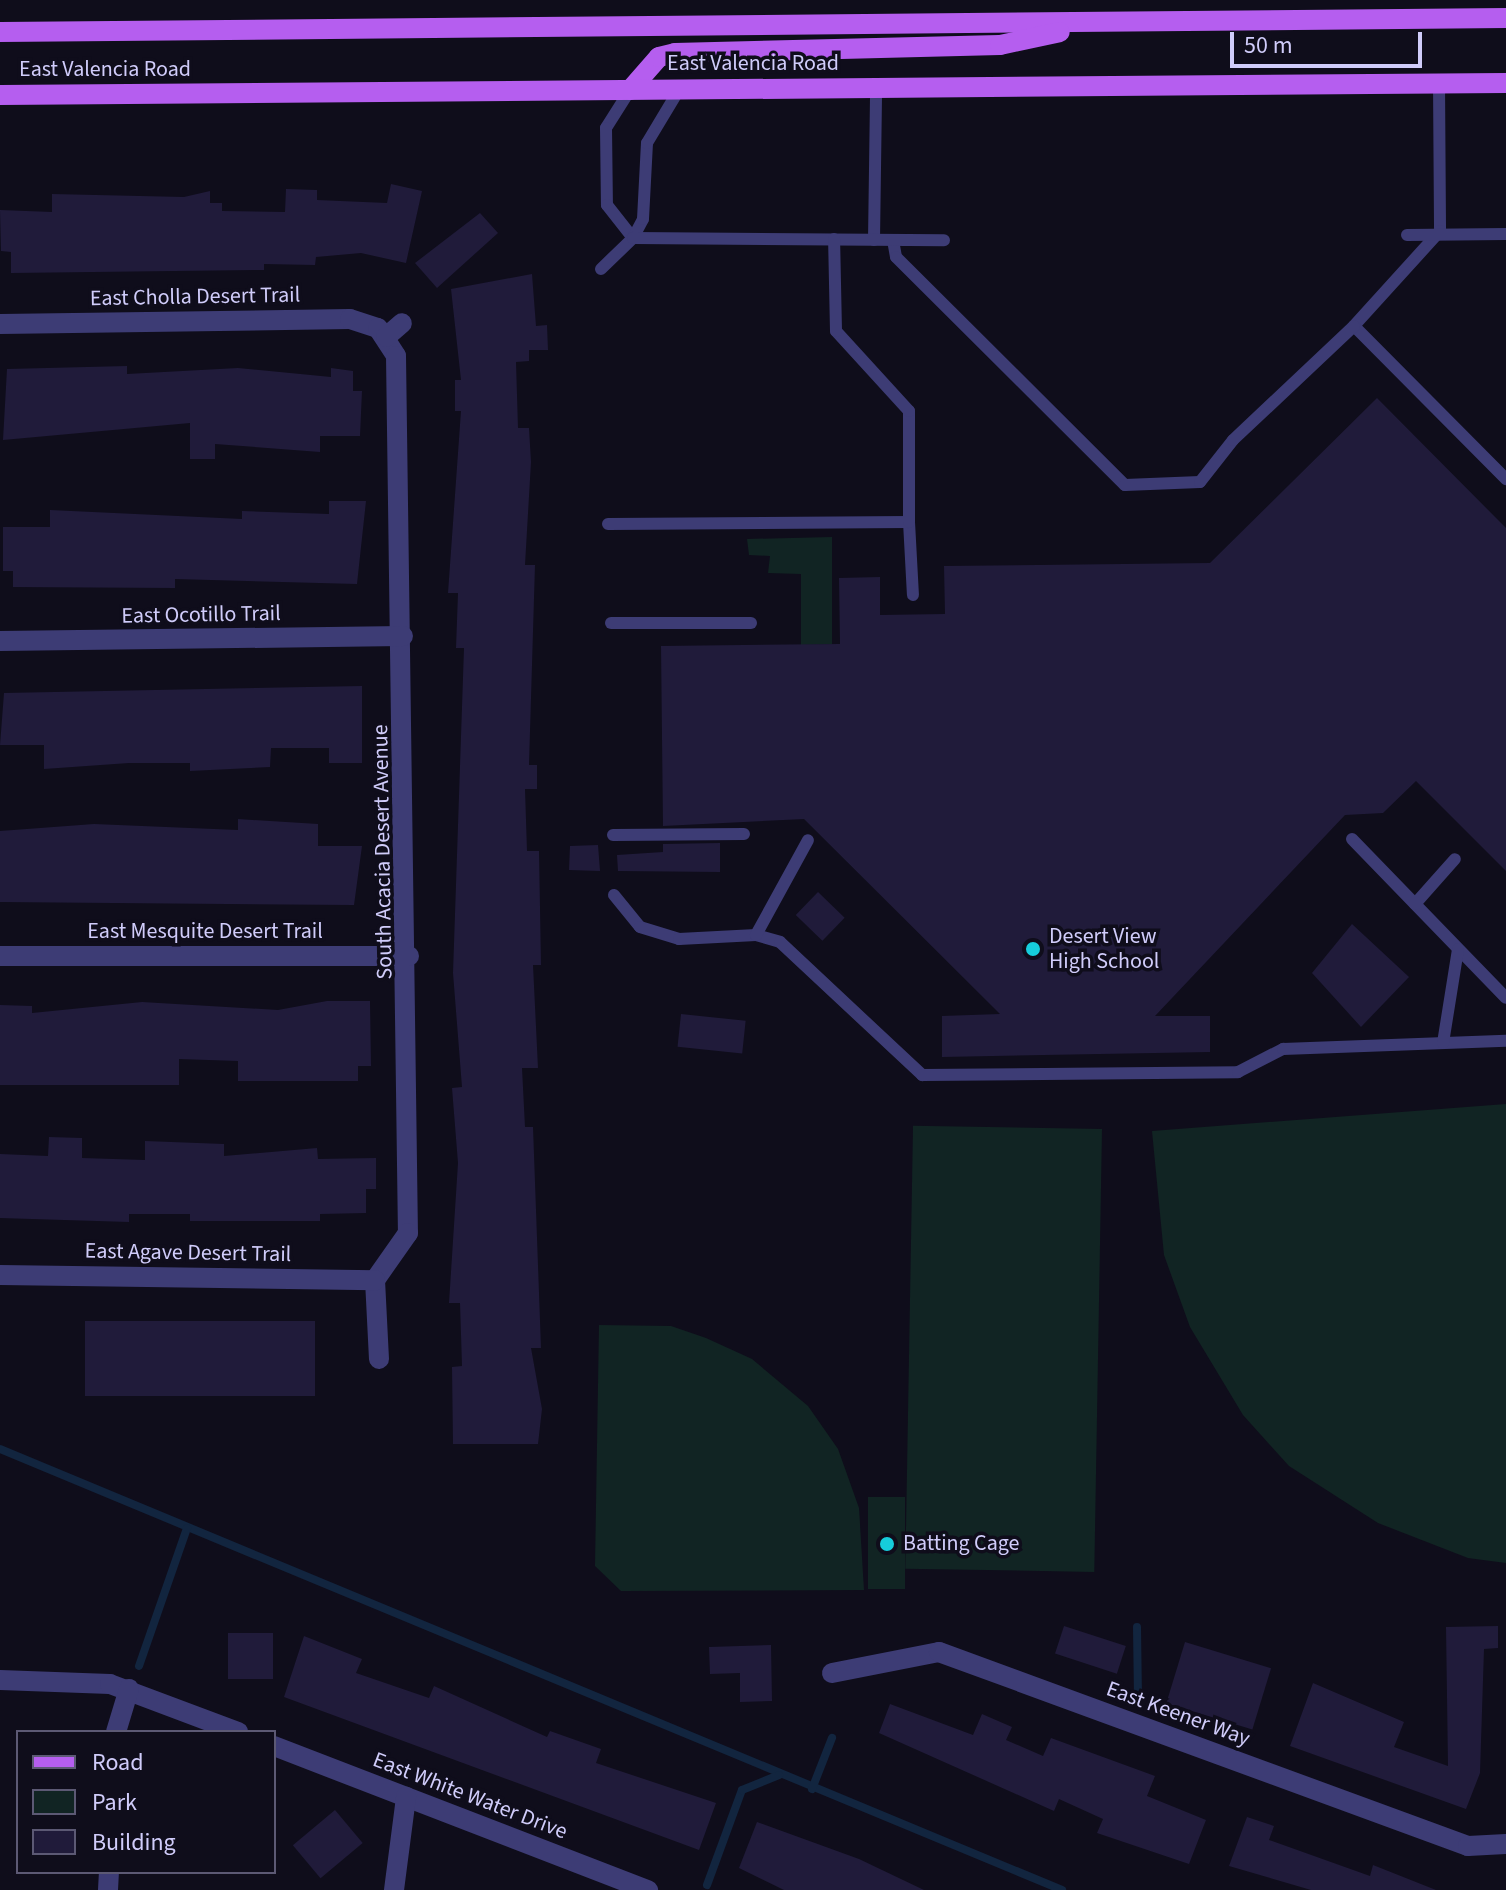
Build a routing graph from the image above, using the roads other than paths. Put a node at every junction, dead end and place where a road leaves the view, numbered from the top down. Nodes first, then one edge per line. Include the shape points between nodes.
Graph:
1 (1506, 18) edge
2 (1099, 23) junction
3 (0, 32) edge
4 (1439, 83) junction
5 (1506, 83) edge
6 (680, 88) junction
7 (876, 88) junction
8 (630, 90) junction
9 (0, 95) edge
10 (1440, 231) junction
11 (1506, 234) edge
12 (1407, 235) dead end
13 (633, 238) junction
14 (834, 239) junction
15 (874, 240) junction
16 (893, 240) junction
17 (944, 240) dead end
18 (601, 269) dead end
19 (0, 324) edge
20 (1354, 326) junction
21 (394, 330) joint
22 (1506, 479) edge
23 (909, 522) junction
24 (608, 524) dead end
25 (913, 595) dead end
26 (611, 623) dead end
27 (751, 623) dead end
28 (403, 636) junction
29 (0, 641) edge
30 (744, 834) dead end
31 (613, 835) dead end
32 (1352, 839) dead end
33 (808, 840) dead end
34 (1455, 859) dead end
35 (614, 895) dead end
36 (1415, 904) junction
37 (756, 935) junction
38 (1458, 949) junction
39 (0, 956) edge
40 (409, 956) junction
41 (1506, 998) edge
42 (1506, 1041) edge
43 (1443, 1043) junction
44 (0, 1275) edge
45 (375, 1280) junction
46 (379, 1359) dead end
47 (832, 1673) dead end
48 (0, 1680) edge
49 (129, 1689) junction
50 (117, 1730) edge
51 (233, 1730) edge
52 (276, 1747) edge
53 (406, 1797) junction
54 (1506, 1844) edge
55 (394, 1890) edge
56 (648, 1890) edge

1 - 2 main road, East Valencia Road
2 - 3 main road, East Valencia Road
2 - 8 main road via 1000,45 675,53 659,57
4 - 5 main road, East Valencia Road
4 - 7 main road, East Valencia Road
4 - 10 lane
6 - 7 main road, East Valencia Road
6 - 8 main road, East Valencia Road
6 - 13 lane via 647,143 643,219
7 - 15 lane
8 - 9 main road, East Valencia Road
8 - 13 lane via 606,128 607,205
10 - 11 lane
10 - 12 lane
10 - 20 lane
13 - 14 lane
13 - 18 lane
14 - 15 lane
14 - 23 lane via 836,331 909,411
15 - 16 lane
16 - 17 lane
16 - 20 lane via 896,257 1125,485 1200,482 1233,440
19 - 21 street, East Cholla Desert Trail via 350,319
20 - 22 lane
21 - 28 street, South Acacia Desert Avenue via 400,368
23 - 24 lane
23 - 25 lane
26 - 27 lane
28 - 29 street, East Ocotillo Trail
28 - 40 street, South Acacia Desert Avenue
30 - 31 lane
32 - 36 lane
33 - 37 lane
34 - 36 lane
35 - 37 lane via 640,927 679,939
36 - 38 lane
37 - 43 lane via 780,942 922,1075 1238,1072 1283,1049
38 - 41 lane
38 - 43 lane
39 - 40 street, East Mesquite Desert Trail
40 - 45 street, South Acacia Desert Avenue via 408,1233
42 - 43 lane
44 - 45 street, East Agave Desert Trail
45 - 46 street
47 - 54 street, East Keener Way via 939,1652 1468,1846
48 - 49 street
49 - 50 street
49 - 51 street
52 - 53 street, East White Water Drive
53 - 55 street
53 - 56 street, East White Water Drive

